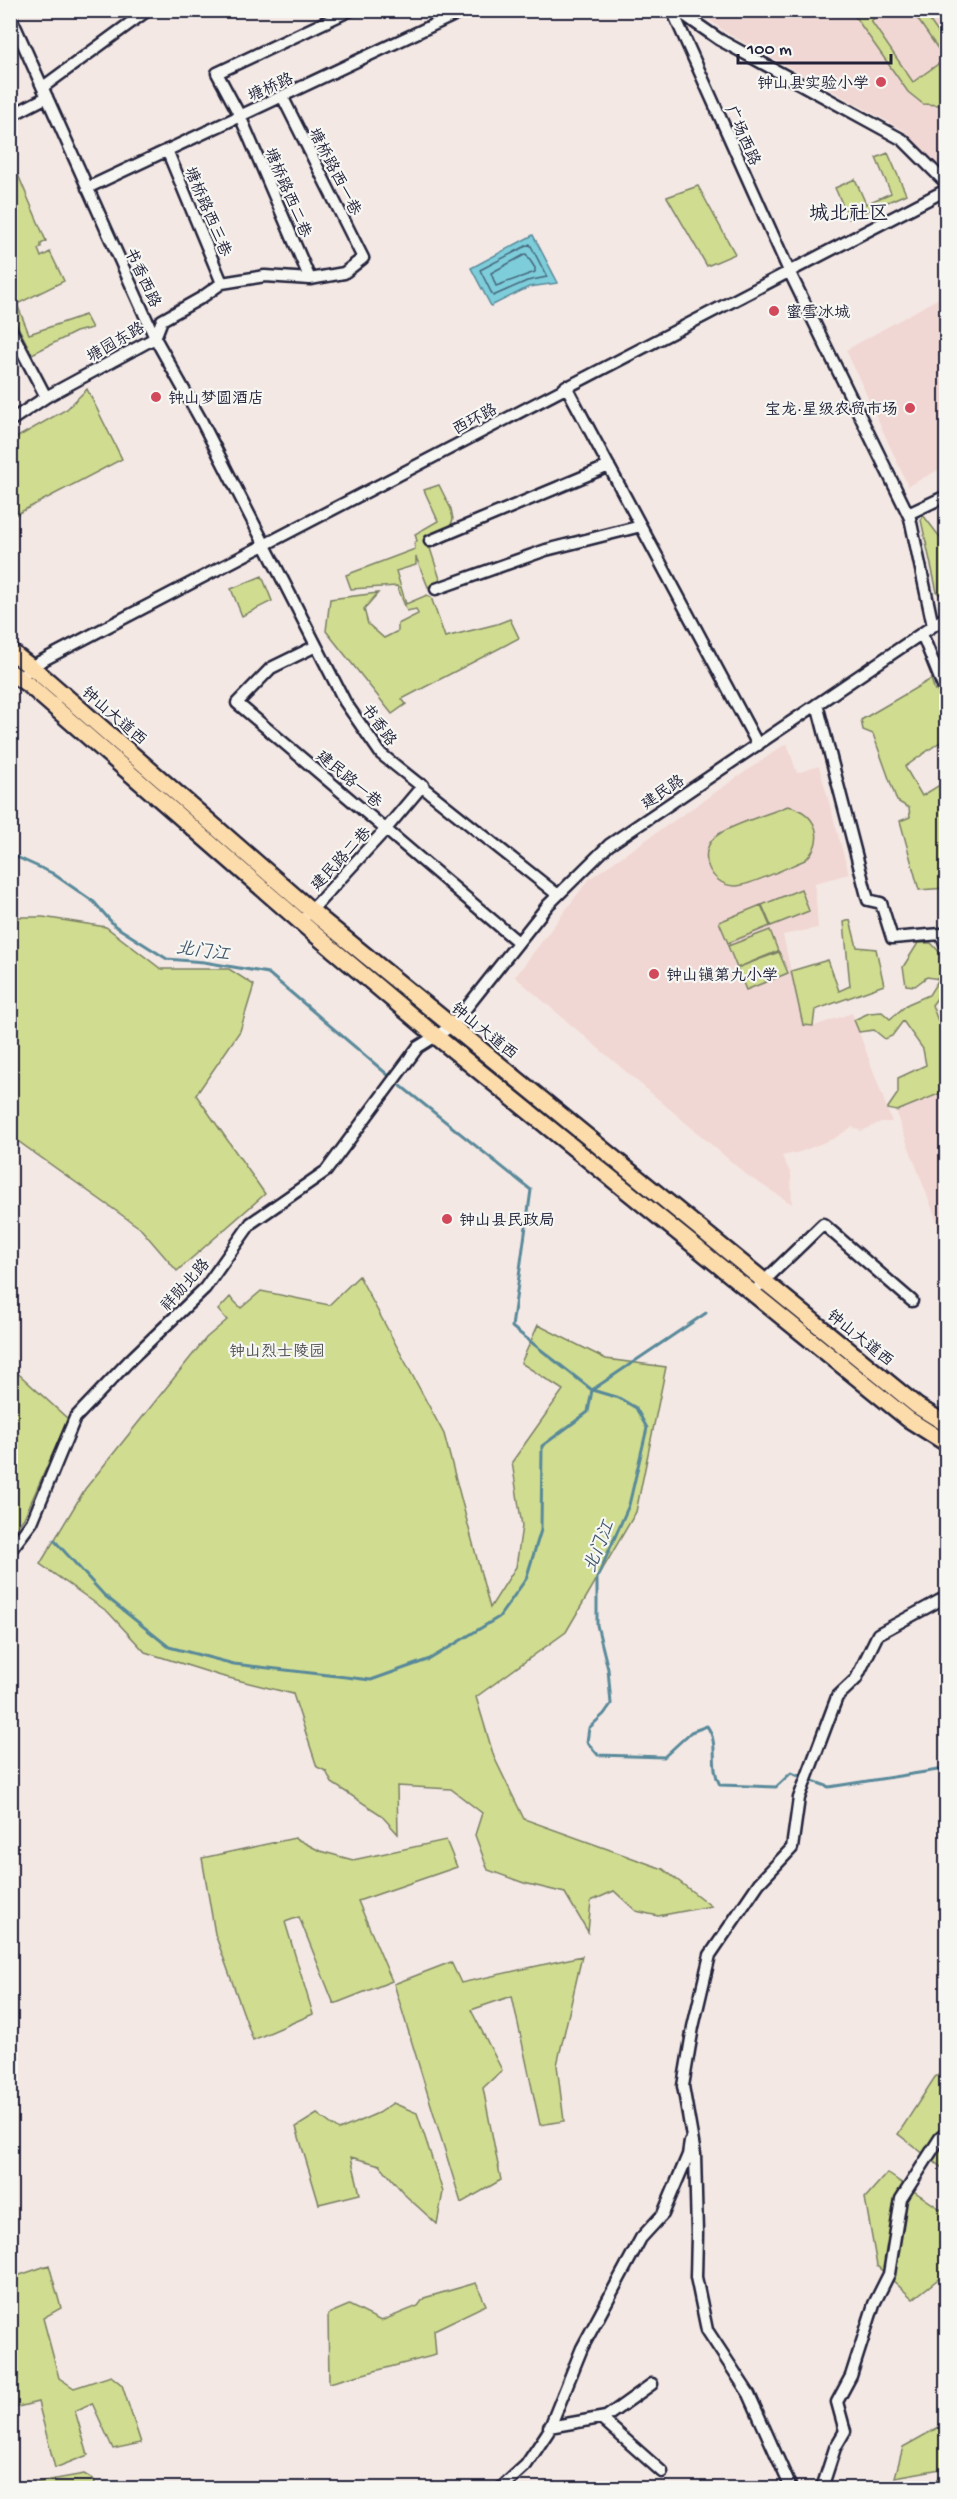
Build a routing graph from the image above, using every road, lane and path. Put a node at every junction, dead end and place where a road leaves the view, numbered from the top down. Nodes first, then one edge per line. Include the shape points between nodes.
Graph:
1 (148, 10) edge
2 (351, 10) edge
3 (465, 10) edge
4 (674, 10) edge
5 (10, 15) edge
6 (45, 92) junction
7 (283, 98) junction
8 (10, 116) edge
9 (240, 116) junction
10 (167, 150) junction
11 (946, 183) edge
12 (87, 188) junction
13 (946, 190) edge
14 (363, 258) joint
15 (789, 271) junction
16 (310, 279) junction
17 (222, 283) junction
18 (10, 328) edge
19 (155, 338) junction
20 (566, 386) junction
21 (46, 397) junction
22 (10, 421) edge
23 (609, 466) junction
24 (946, 496) edge
25 (908, 514) junction
26 (641, 526) junction
27 (430, 541) dead end
28 (265, 545) junction
29 (436, 589) dead end
30 (946, 617) edge
31 (933, 626) junction
32 (922, 634) junction
33 (316, 646) junction
34 (10, 651) edge
35 (30, 667) junction
36 (15, 676) edge
37 (946, 694) edge
38 (817, 704) junction
39 (758, 745) junction
40 (423, 786) junction
41 (386, 829) junction
42 (558, 895) junction
43 (312, 910) junction
44 (300, 922) junction
45 (518, 942) junction
46 (945, 944) dead end
47 (452, 1026) junction
48 (437, 1037) junction
49 (764, 1281) junction
50 (753, 1292) junction
51 (912, 1302) dead end
52 (946, 1424) edge
53 (946, 1443) edge
54 (10, 1551) edge
55 (946, 1597) edge
56 (946, 2133) edge
57 (692, 2136) junction
58 (652, 2384) dead end
59 (601, 2418) junction
60 (549, 2427) junction
61 (662, 2472) dead end
62 (501, 2488) edge
63 (791, 2488) edge
64 (822, 2488) edge

1 - 6 street
2 - 9 street, 塘桥路西二巷 via 217,73
3 - 7 street, 塘桥路
4 - 11 street via 720,40 903,140
4 - 15 street, 广场西路
5 - 6 street, 书香西路
6 - 8 street
6 - 12 street, 书香西路
7 - 9 street, 塘桥路
7 - 14 street, 塘桥路西一巷
9 - 10 street, 塘桥路
9 - 16 street, 塘桥路西二巷
10 - 12 street, 塘桥路
10 - 17 street, 塘桥路西三巷
12 - 19 street, 书香西路
13 - 15 street, 西环路
14 - 16 street, 塘园东路 via 344,273
15 - 20 street, 西环路
15 - 25 street, 广场西路
16 - 17 street, 塘园东路 via 265,276
17 - 19 street, 塘园东路 via 162,320
18 - 21 street
19 - 21 street, 塘园东路
19 - 28 street, 书香西路
20 - 23 street
20 - 28 street, 西环路
21 - 22 street, 塘园东路
23 - 26 street
23 - 27 street
24 - 25 street
25 - 31 street, 广场西路
26 - 29 street via 546,550
26 - 39 street
28 - 33 street, 书香路
28 - 35 street, 西环路
30 - 31 street, 建民路
31 - 32 street, 建民路
32 - 37 street
32 - 38 street, 建民路
33 - 40 street, 书香路 via 345,702 381,754
33 - 41 street, 建民路一巷 via 271,668 237,703
34 - 35 highway, 钟山大道西
35 - 36 street, 西环路
35 - 43 highway, 钟山大道西
36 - 44 highway, 钟山大道西
38 - 39 street, 建民路
38 - 46 street via 868,900 881,903 892,938 941,934
39 - 42 street, 建民路 via 609,845
40 - 41 street, 建民路二巷
40 - 42 street, 书香路
41 - 43 street, 建民路二巷
41 - 45 street, 建民路一巷
42 - 45 street, 建民路
43 - 44 street, 建民路二巷
43 - 47 highway, 钟山大道西
44 - 48 highway, 钟山大道西
45 - 47 street, 建民路
47 - 48 street, 建民路
47 - 49 highway, 钟山大道西
48 - 50 highway, 钟山大道西
48 - 54 street, 祥勋北路 via 418,1047 326,1171 251,1223 205,1288 75,1418 32,1522
49 - 50 street
49 - 51 street via 823,1224
49 - 52 highway, 钟山大道西 via 918,1406
50 - 53 highway, 钟山大道西 via 908,1419
55 - 57 street via 878,1634 856,1679 837,1697 799,1798 792,1848 759,1883 710,1955 683,2086
56 - 64 street via 901,2199 889,2274 874,2304 851,2376 837,2402 845,2431
57 - 60 street via 688,2156 663,2214 641,2238 596,2320
57 - 63 street via 696,2277 707,2330 749,2394
58 - 59 street
59 - 60 street
59 - 61 street
60 - 62 street via 526,2465

